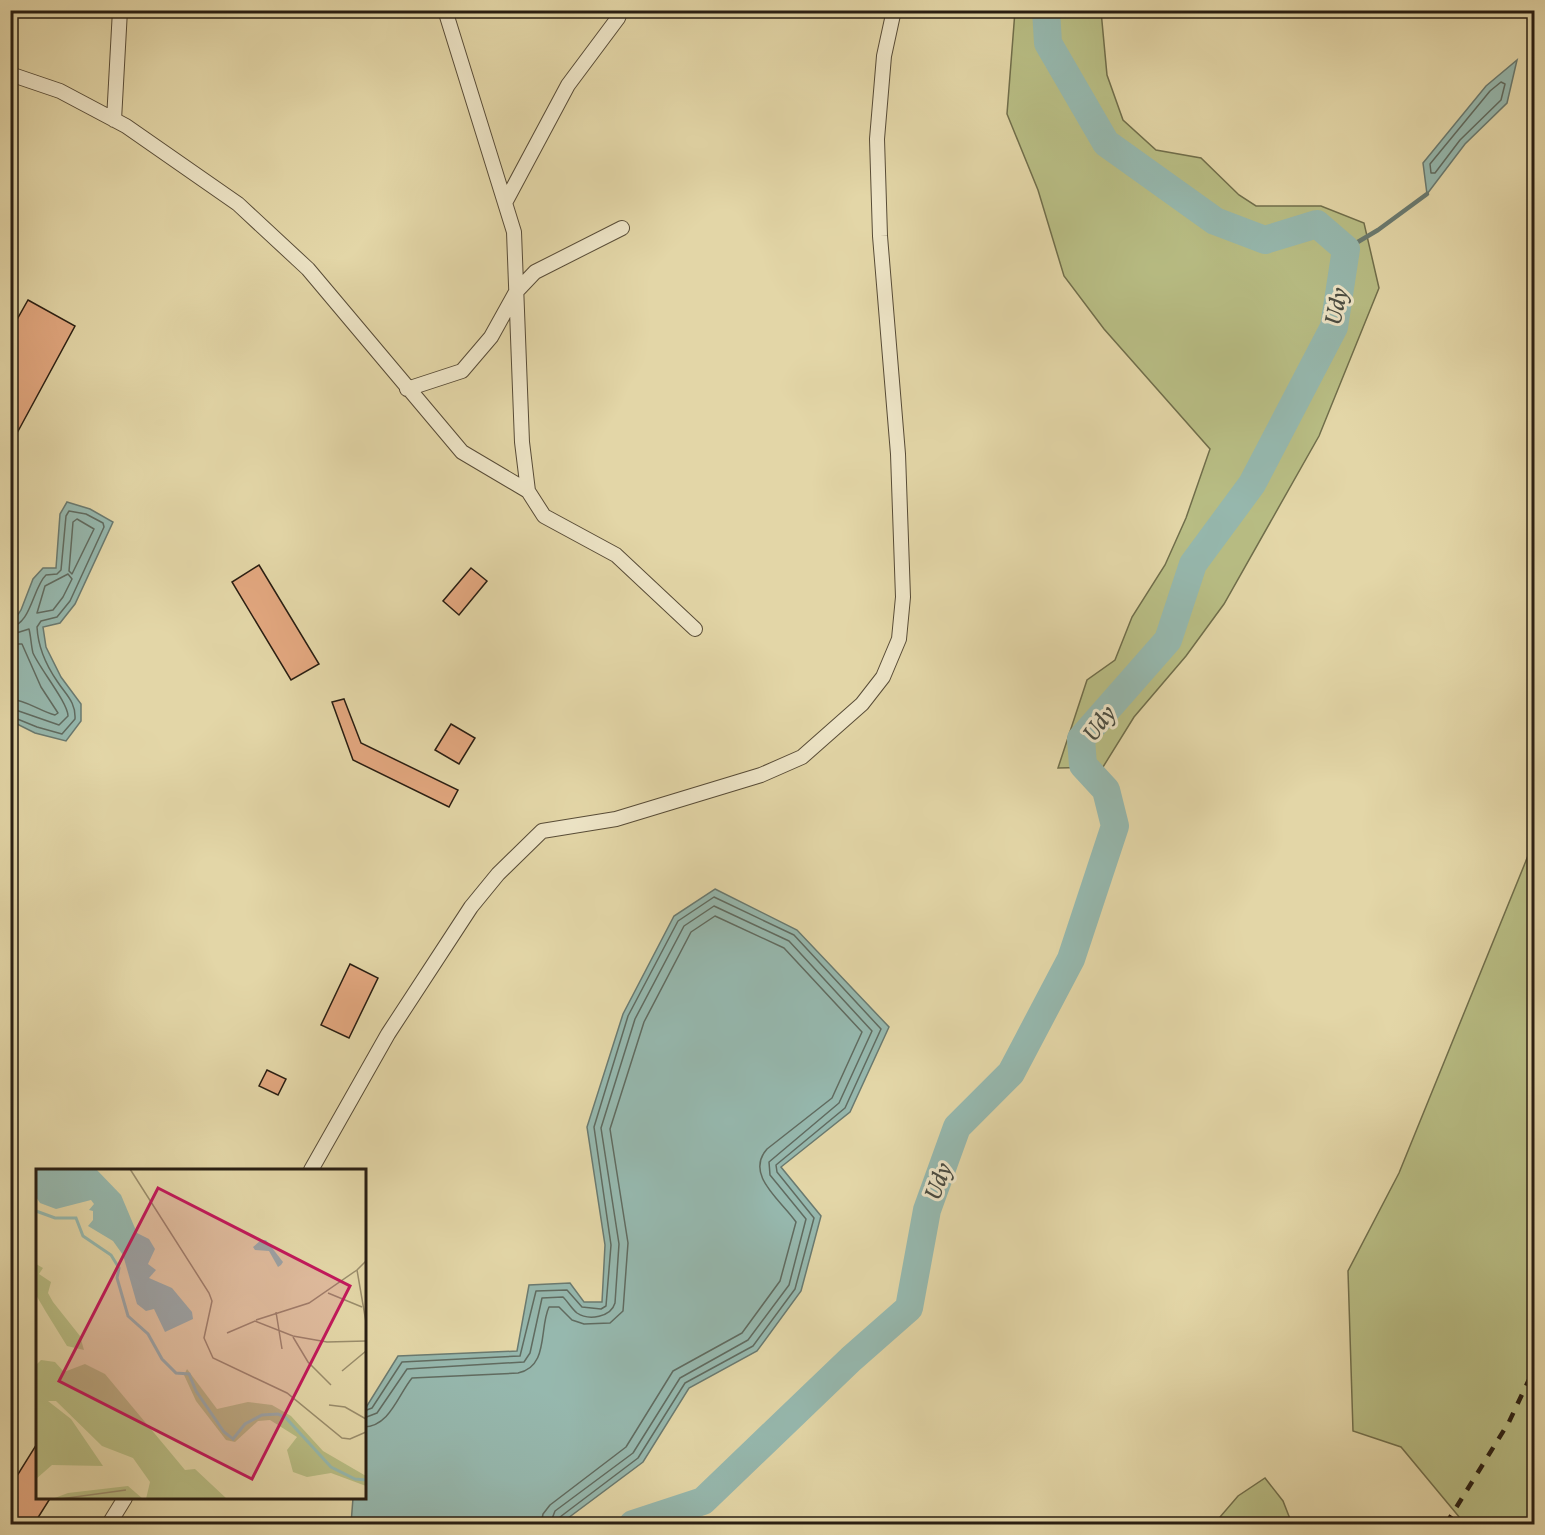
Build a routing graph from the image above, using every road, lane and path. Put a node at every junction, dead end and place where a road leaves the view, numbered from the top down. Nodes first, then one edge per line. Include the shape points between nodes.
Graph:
1 (120, 10) edge
2 (445, 10) edge
3 (621, 10) edge
4 (894, 10) edge
5 (10, 74) edge
6 (114, 120) junction
7 (506, 201) junction
8 (622, 228) dead end
9 (516, 292) junction
10 (407, 389) junction
11 (528, 491) junction
12 (695, 629) dead end
13 (312, 1169) edge
14 (123, 1499) edge
15 (109, 1524) edge

1 - 6 street
2 - 7 street
3 - 7 street via 568,86
4 - 13 street via 884,56 877,140 880,236 898,454 903,597 899,639 883,677 862,704 802,757 761,775 616,819 542,831 498,873 471,906 388,1034
5 - 6 street via 60,91
6 - 10 street via 238,204 308,269
7 - 9 street via 514,232
8 - 9 street via 535,272
9 - 10 street via 492,338 462,371
9 - 11 street via 522,442
10 - 11 street via 462,452
11 - 12 street via 544,516 616,555
14 - 15 street

